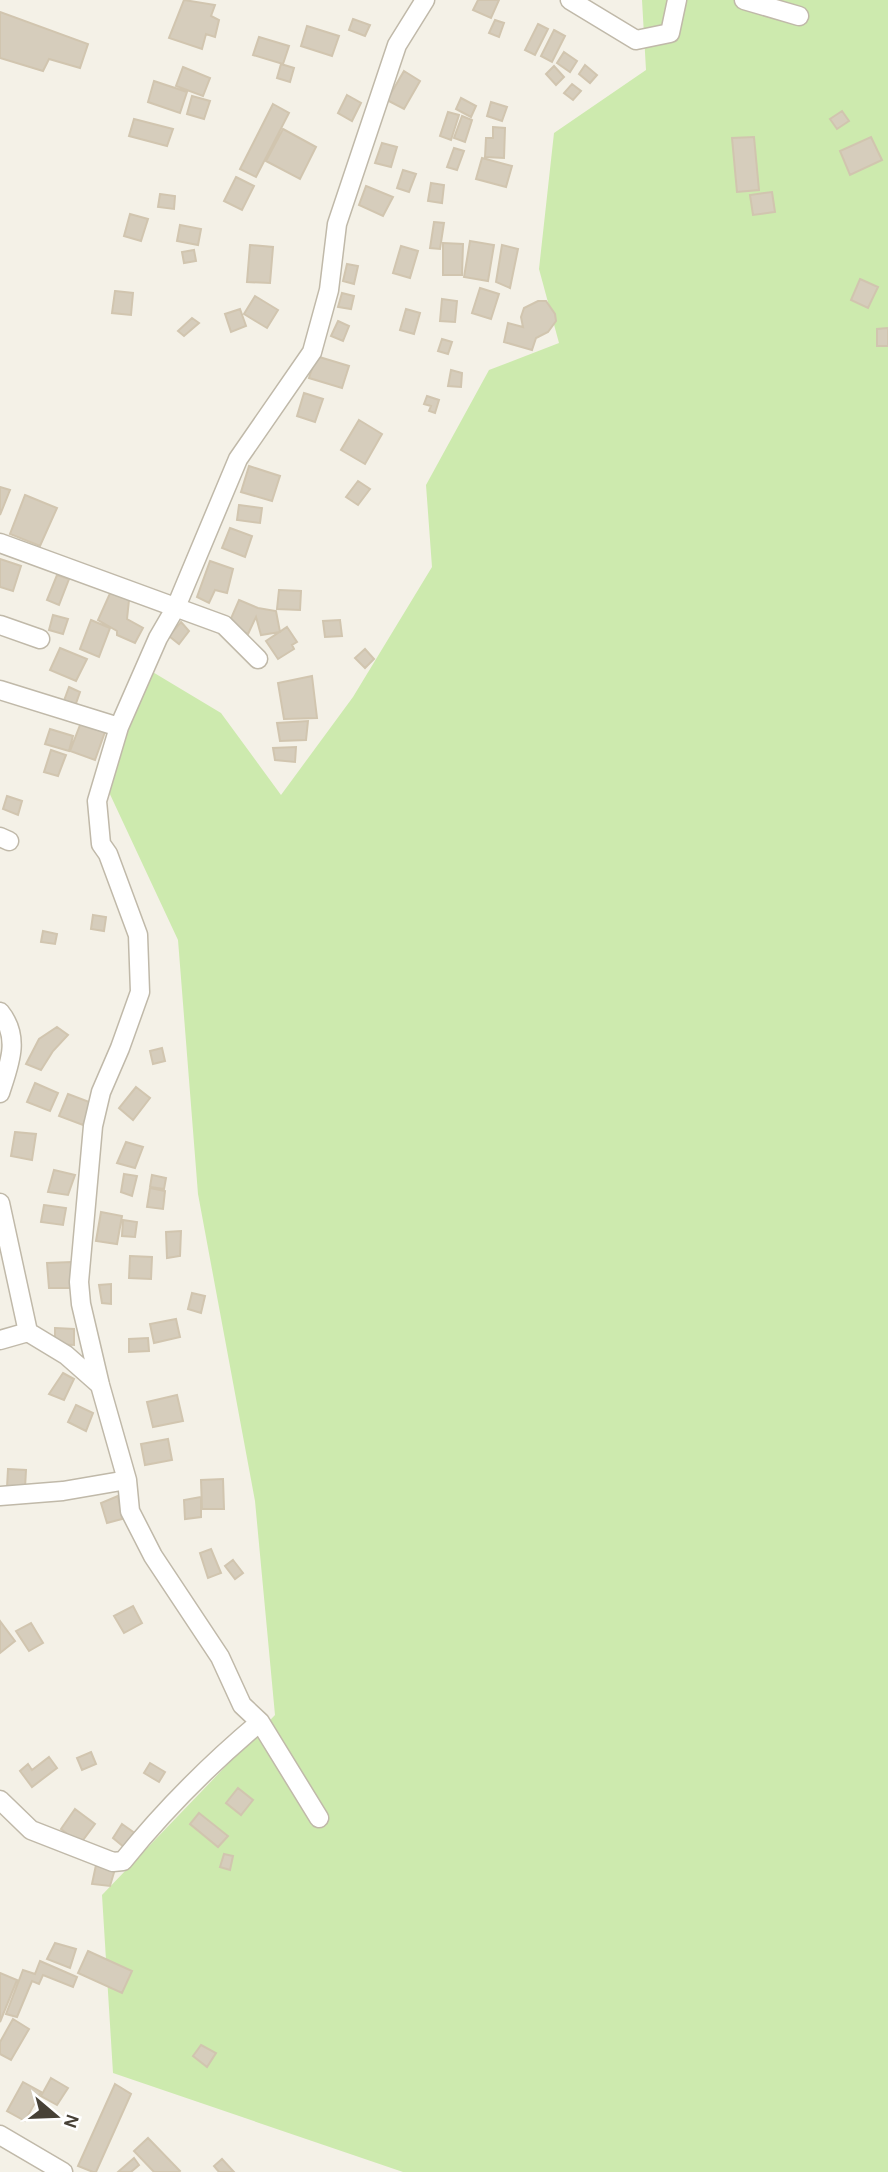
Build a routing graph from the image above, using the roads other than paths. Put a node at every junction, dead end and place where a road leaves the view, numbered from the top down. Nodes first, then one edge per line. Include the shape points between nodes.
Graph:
1 (425, 0) edge
2 (570, 0) edge
3 (677, 0) edge
4 (744, 0) edge
5 (799, 16) dead end
6 (0, 543) edge
7 (176, 607) junction
8 (0, 625) edge
9 (40, 639) dead end
10 (258, 659) dead end
11 (0, 690) edge
12 (119, 727) junction
13 (0, 1012) edge
14 (0, 1093) edge
15 (0, 1203) edge
16 (28, 1332) junction
17 (0, 1340) edge
18 (100, 1385) junction
19 (127, 1480) junction
20 (0, 1496) edge
21 (260, 1723) junction
22 (0, 1800) edge
23 (319, 1818) dead end
24 (0, 2135) edge
25 (63, 2172) edge

1 - 7 street via 397,45 337,225 329,290 312,352 238,459
2 - 3 street via 636,40 670,33
4 - 5 street
6 - 7 street
7 - 10 street via 224,625
7 - 12 street
8 - 9 street
11 - 12 street
12 - 18 street via 97,801 101,844 138,936 140,992 101,1092 89,1158 79,1282
13 - 14 street via 9,1023 13,1052
15 - 16 street
16 - 17 street
16 - 18 street via 65,1354
18 - 19 street
19 - 20 street
19 - 21 street via 130,1511 147,1545 220,1657 242,1705
21 - 22 street via 216,1759 123,1861 113,1862 31,1830
21 - 23 street
24 - 25 street

